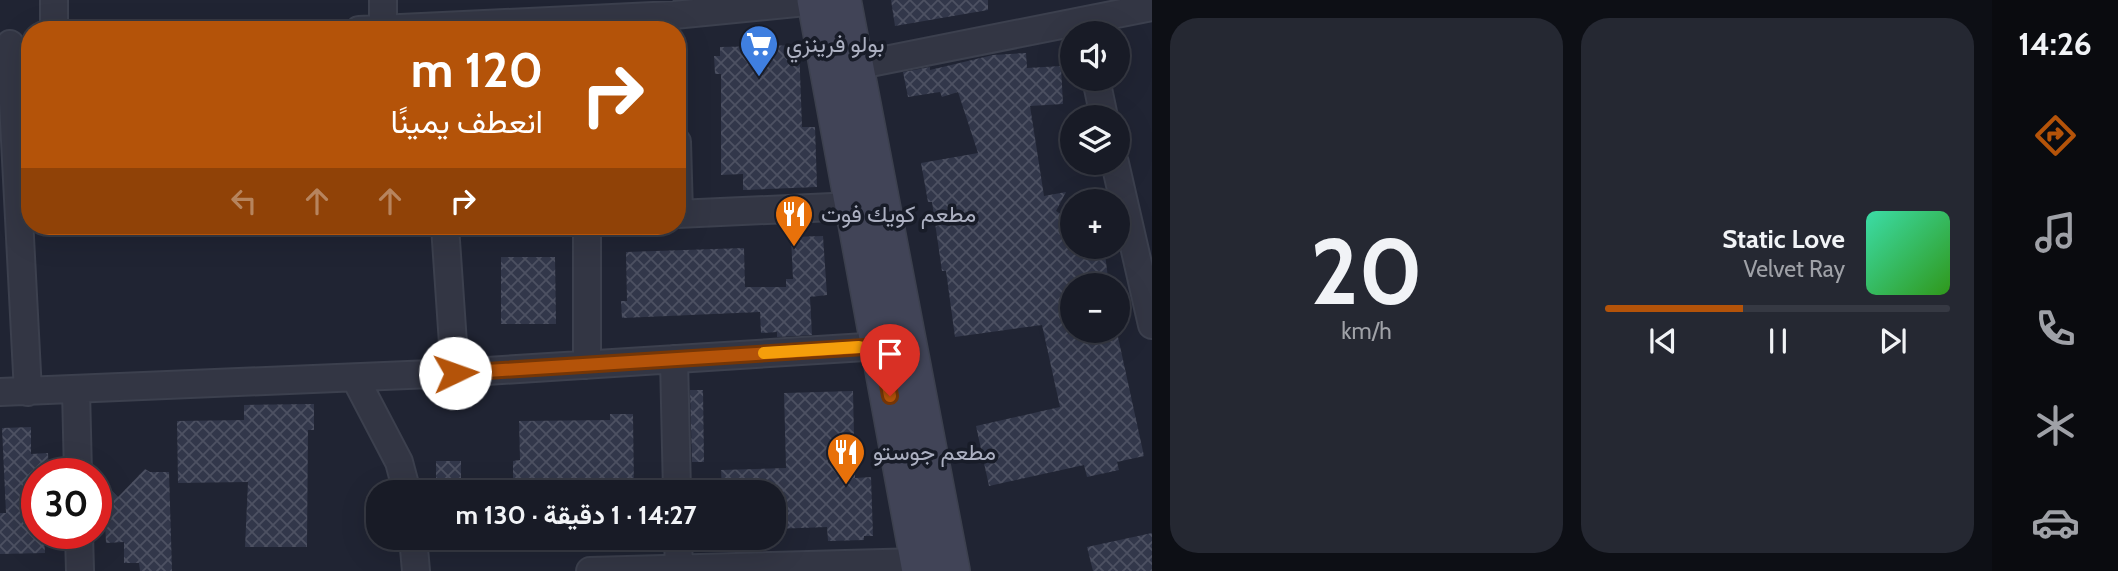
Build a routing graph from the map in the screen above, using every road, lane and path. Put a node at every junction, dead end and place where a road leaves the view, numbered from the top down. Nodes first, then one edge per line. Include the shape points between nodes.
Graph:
1 (54, 0) edge
2 (383, 0) edge
3 (825, 0) edge
4 (1152, 7) edge
5 (54, 21) edge
6 (383, 21) edge
7 (681, 21) edge
8 (1104, 21) edge
9 (1060, 31) edge
10 (13, 43) edge
11 (855, 66) junction
12 (1118, 175) edge
13 (9, 191) edge
14 (854, 206) junction
15 (686, 214) edge
16 (446, 235) edge
17 (587, 235) edge
18 (1152, 325) edge
19 (881, 346) junction
20 (674, 359) junction
21 (587, 365) junction
22 (455, 373) junction
23 (355, 378) junction
24 (76, 390) junction
25 (27, 391) junction
26 (0, 392) edge
27 (78, 458) edge
28 (404, 480) edge
29 (677, 480) edge
30 (79, 549) edge
31 (414, 550) edge
32 (678, 550) edge
33 (931, 568) edge
34 (679, 569) junction
35 (80, 571) edge
36 (416, 571) edge
37 (590, 571) edge

1 - 5 street
2 - 6 street
3 - 7 street
3 - 11 street
3 - 14 street
4 - 8 street
9 - 11 street
10 - 13 street
11 - 33 street
12 - 18 street
13 - 25 street
14 - 15 street
14 - 19 street
16 - 22 street
17 - 21 street
19 - 20 street
19 - 33 street
20 - 21 street
20 - 29 street
21 - 22 street
22 - 23 street
23 - 24 street
23 - 28 street via 399,461
24 - 25 street
24 - 27 street
25 - 26 street
30 - 35 street
31 - 36 street
32 - 34 street
33 - 34 street
34 - 37 street

